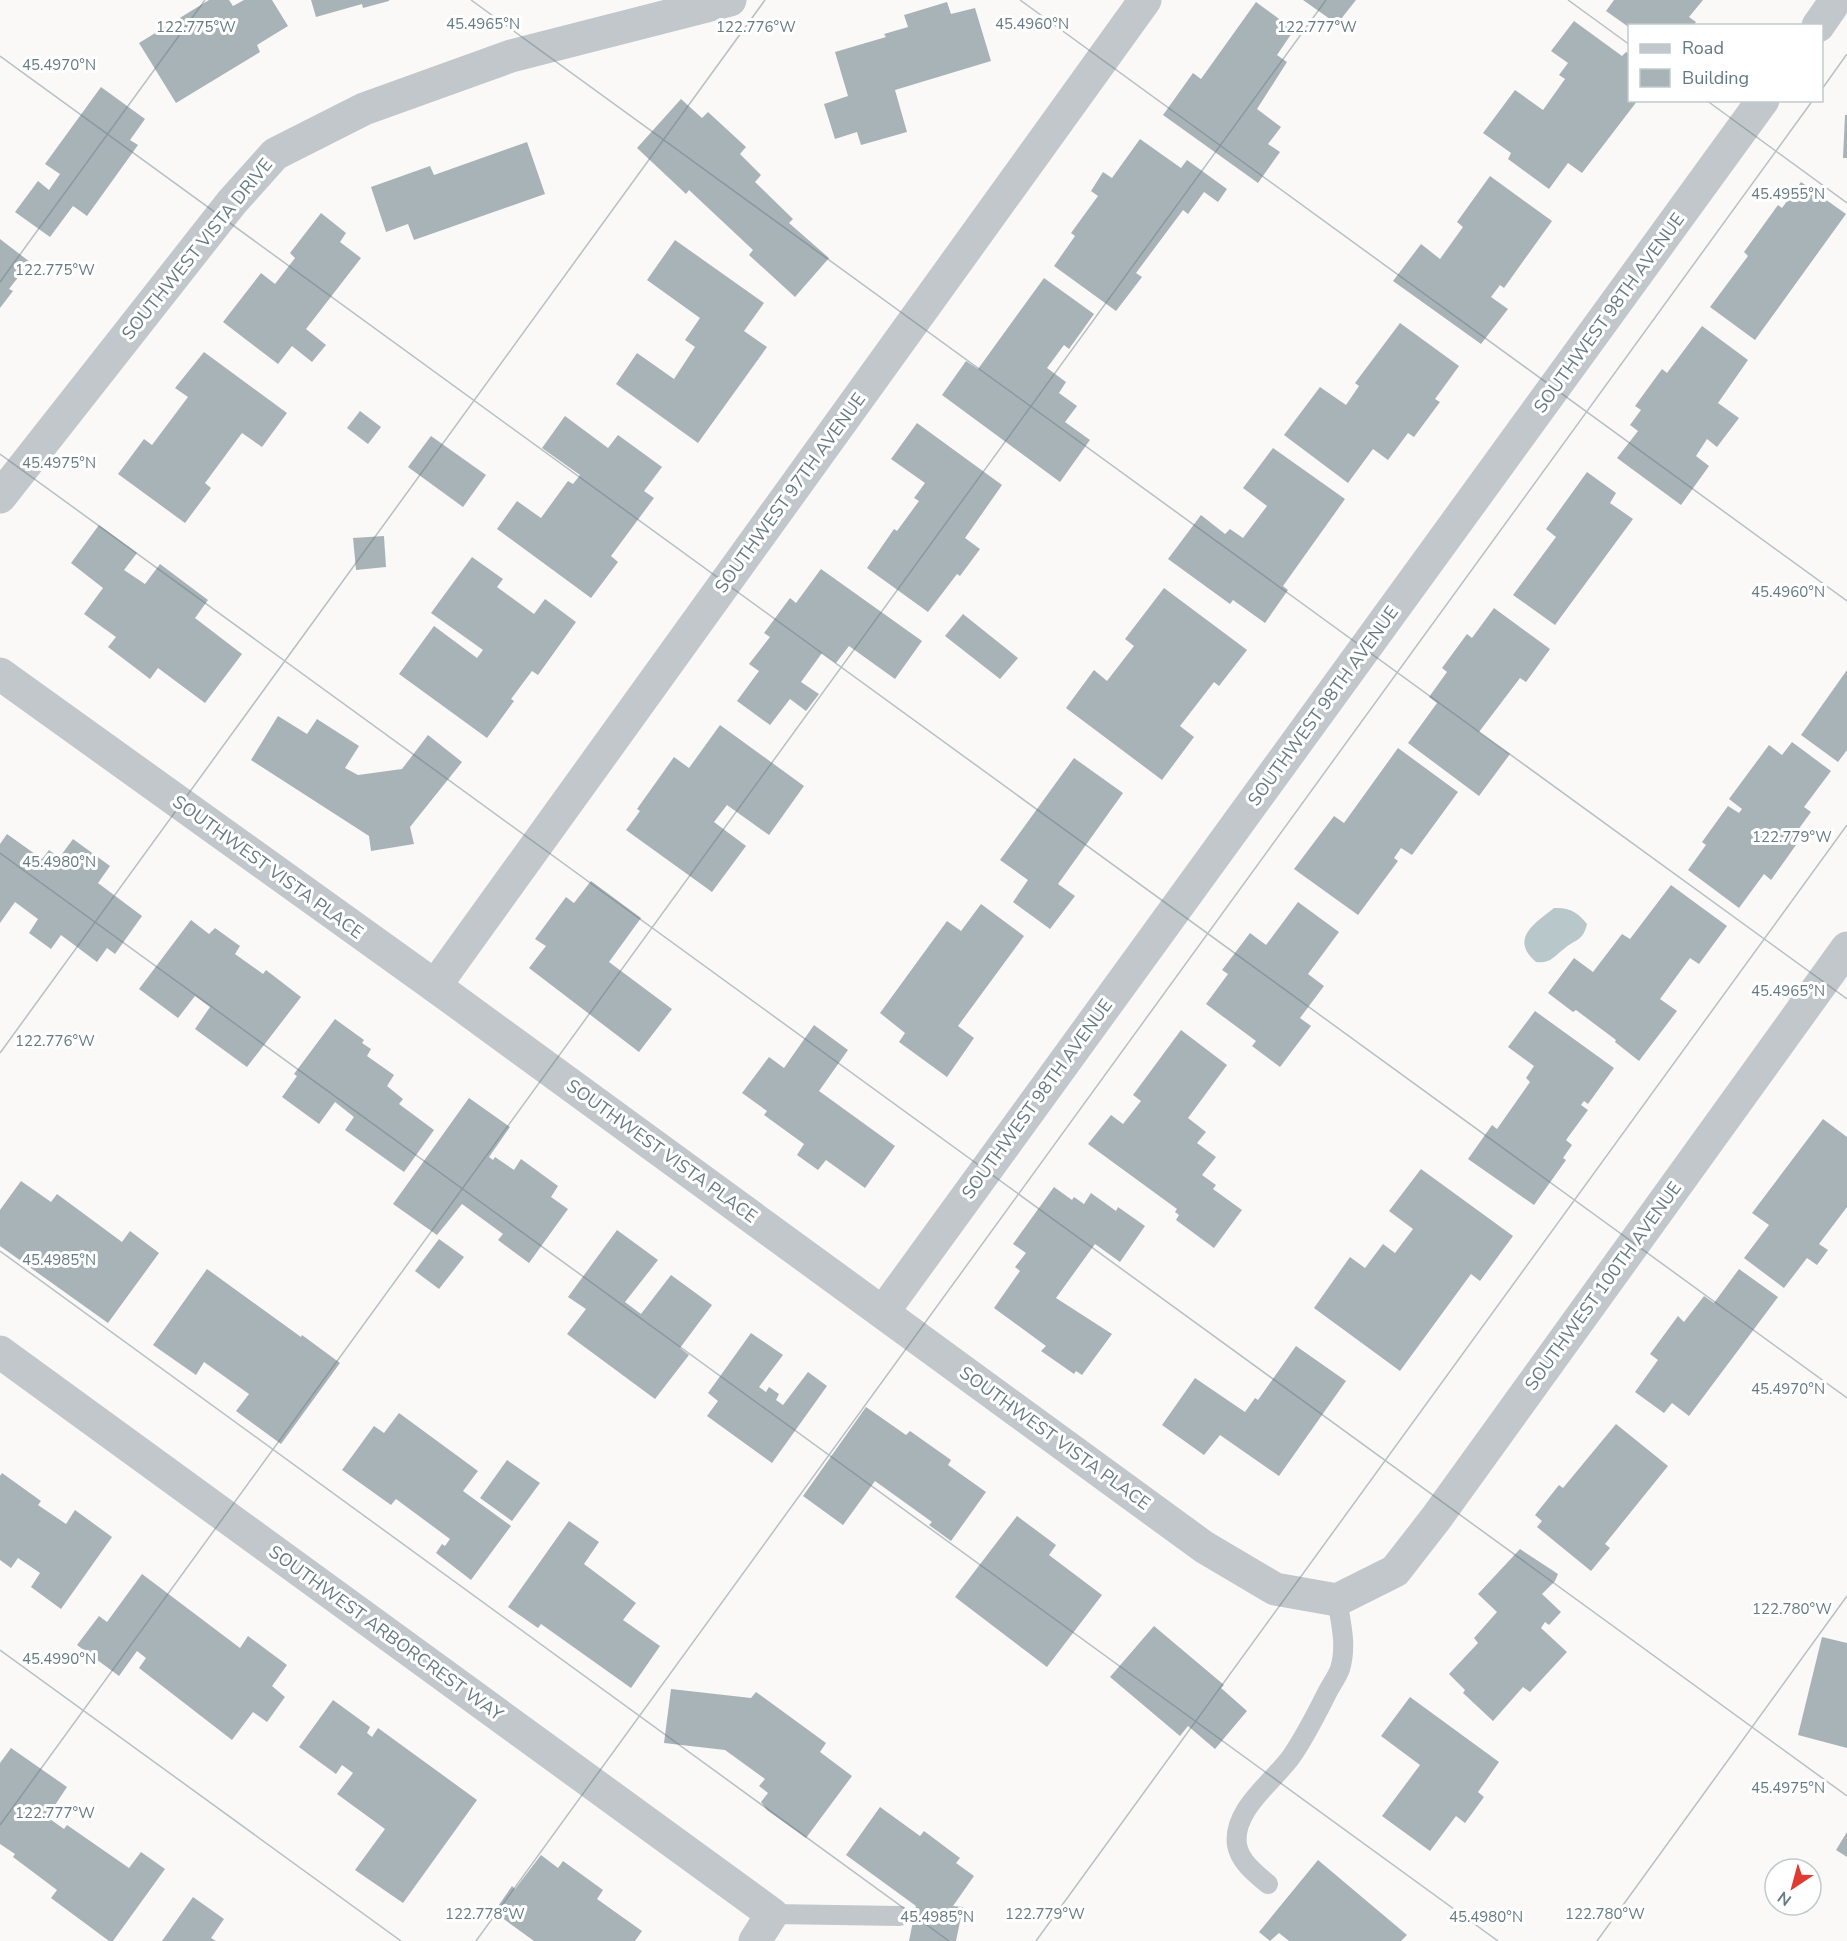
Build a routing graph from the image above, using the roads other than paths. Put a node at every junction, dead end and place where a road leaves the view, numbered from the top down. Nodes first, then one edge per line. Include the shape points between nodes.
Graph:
1 (730, 0) edge
2 (1145, 0) edge
3 (1836, 0) edge
4 (1819, 24) edge
5 (1762, 102) edge
6 (0, 496) edge
7 (0, 674) edge
8 (1847, 948) edge
9 (435, 986) junction
10 (883, 1312) junction
11 (0, 1352) edge
12 (1337, 1600) junction
13 (1268, 1884) dead end
14 (772, 1914) junction
15 (900, 1916) dead end
16 (754, 1941) edge

1 - 6 street, SOUTHWEST VISTA DRIVE via 512,56 364,109 275,154 232,202
2 - 9 street, SOUTHWEST 97TH AVENUE
3 - 4 street
5 - 10 street, SOUTHWEST 98TH AVENUE
7 - 9 street, SOUTHWEST VISTA PLACE
8 - 12 street, SOUTHWEST 100TH AVENUE via 1395,1571
9 - 10 street, SOUTHWEST VISTA PLACE
10 - 12 street, SOUTHWEST VISTA PLACE via 1204,1547 1275,1589
11 - 14 street, SOUTHWEST ARBORCREST WAY
12 - 13 lane via 1343,1639 1340,1668 1290,1758 1251,1804 1239,1827 1237,1844 1241,1858
14 - 15 lane
14 - 16 street

